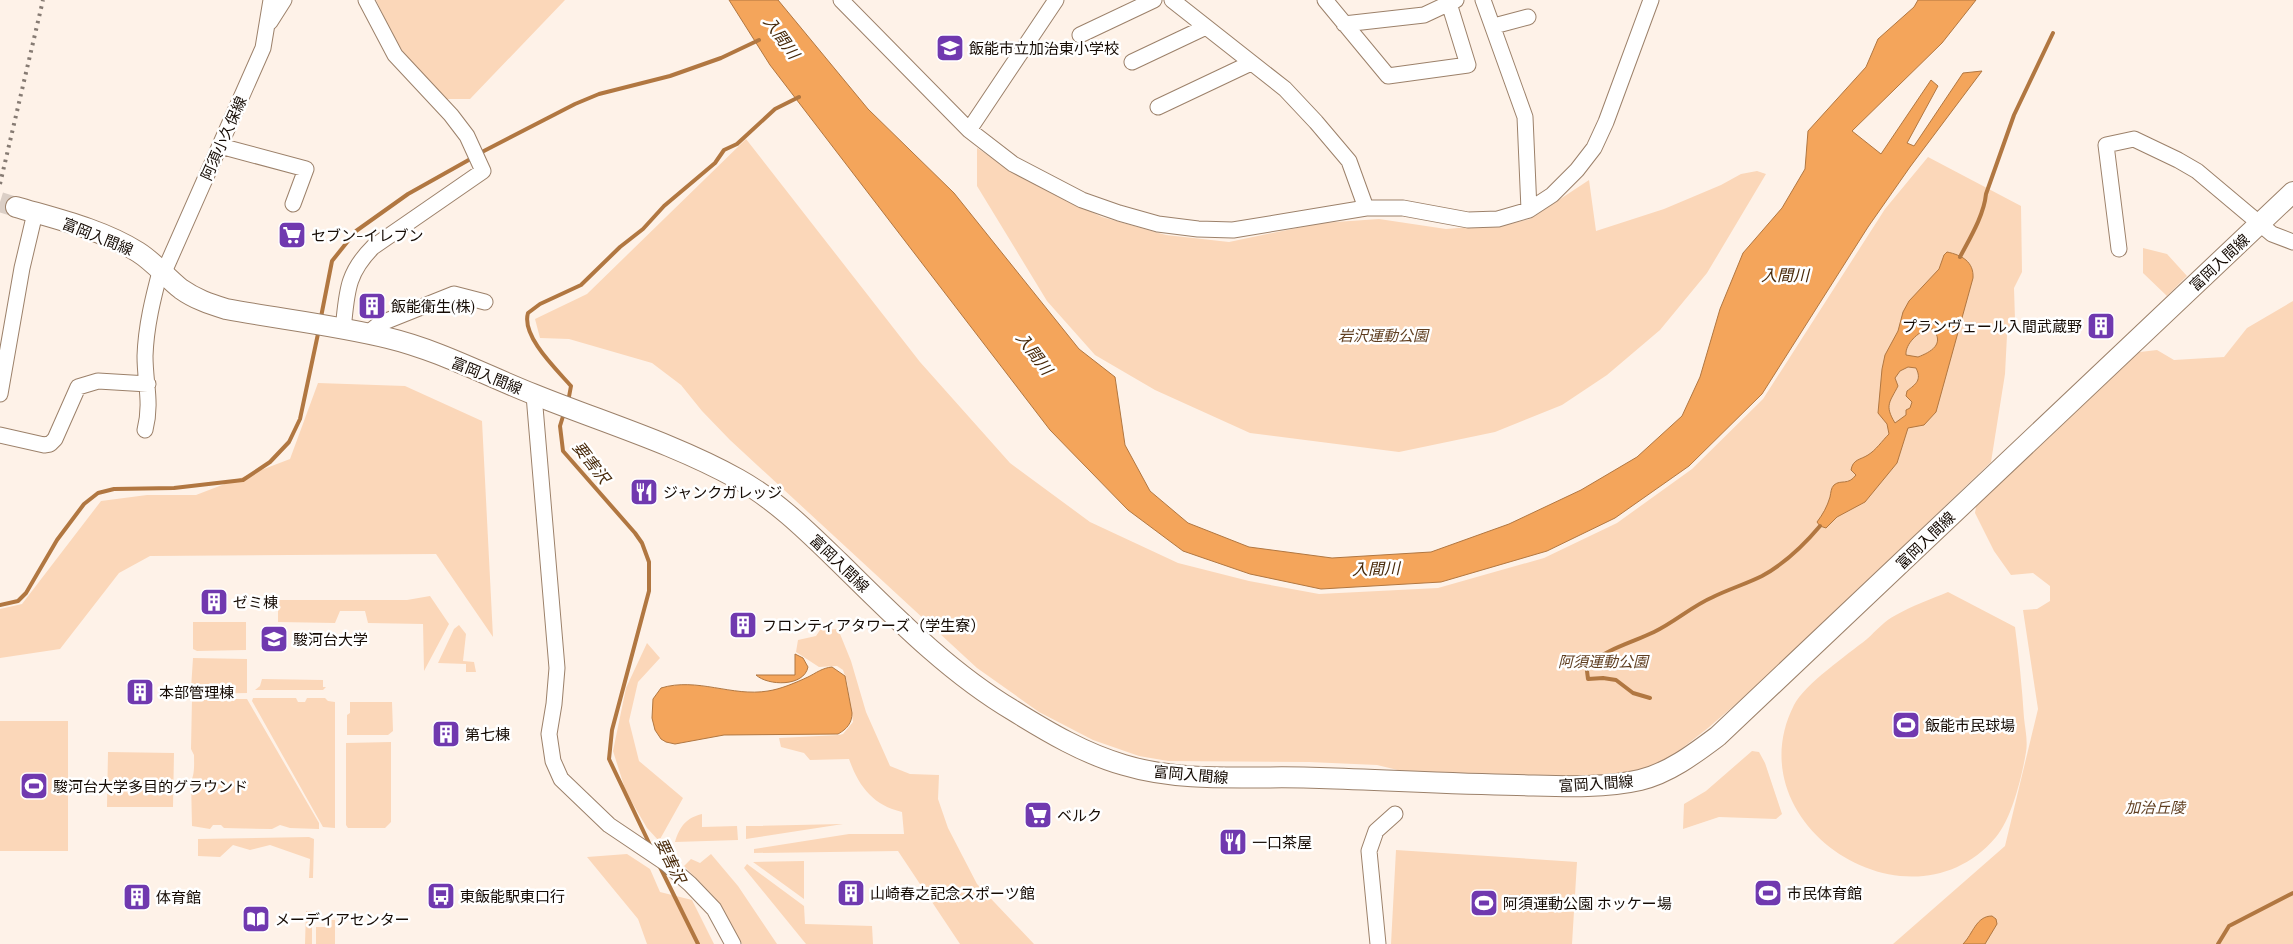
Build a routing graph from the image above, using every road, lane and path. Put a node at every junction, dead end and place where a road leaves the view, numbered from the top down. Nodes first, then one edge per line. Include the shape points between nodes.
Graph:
1 (271, 0) edge
2 (284, 0) edge
3 (366, 0) edge
4 (841, 0) edge
5 (1056, 0) edge
6 (1154, 0) edge
7 (1172, 0) edge
8 (1325, 0) edge
9 (1483, 0) edge
10 (1651, 0) edge
11 (1451, 1) edge
12 (1528, 17) dead end
13 (1344, 24) junction
14 (267, 25) junction
15 (1494, 26) junction
16 (1206, 28) junction
17 (1080, 35) dead end
18 (1132, 62) dead end
19 (1251, 63) junction
20 (1158, 107) dead end
21 (969, 130) junction
22 (220, 146) junction
23 (2293, 192) edge
24 (293, 204) dead end
25 (1366, 208) junction
26 (26, 210) joint
27 (1529, 210) junction
28 (2260, 223) junction
29 (2293, 242) edge
30 (2119, 249) dead end
31 (162, 270) junction
32 (485, 302) dead end
33 (339, 329) junction
34 (367, 334) junction
35 (148, 384) junction
36 (0, 394) edge
37 (534, 394) junction
38 (145, 430) dead end
39 (0, 435) edge
40 (1395, 814) dead end
41 (733, 944) edge
42 (1378, 944) edge

1 - 14 street, 阿須小久保線
2 - 14 street
3 - 33 street via 395,55 451,116 470,143 483,171 373,246 359,261 350,282
4 - 21 street
5 - 21 street
6 - 17 street
7 - 16 street
8 - 13 street
9 - 15 street
10 - 27 street via 1594,148 1552,195
11 - 13 street via 1424,15
11 - 13 street via 1468,65 1388,76
12 - 15 street
14 - 22 street, 阿須小久保線 via 263,48
15 - 27 street via 1524,117
16 - 18 street
16 - 19 street
19 - 20 street
19 - 25 street via 1285,89 1349,161
21 - 25 street via 1035,178 1082,200 1158,224 1233,230
22 - 24 street via 306,169
22 - 31 street, 阿須小久保線
23 - 28 main road, 富岡入間線
25 - 27 street via 1403,208 1468,220 1498,220
26 - 31 main road, 富岡入間線 via 123,243
26 - 36 street via 22,268
28 - 29 street via 2272,234
28 - 30 street via 2197,171 2134,139 2106,145
28 - 37 main road, 富岡入間線 via 1718,736 1681,763 1642,780 1609,784 1554,786 1219,777 1172,775 1123,765 1056,735 1009,709 966,677 903,624 783,510 744,482 690,454
31 - 33 main road, 富岡入間線 via 180,288 200,300 226,309
31 - 35 street, 阿須小久保線 via 147,328 145,358
32 - 34 street via 454,294 379,324
33 - 34 main road, 富岡入間線
34 - 37 main road, 富岡入間線 via 423,349
35 - 38 street, 阿須小久保線 via 150,402
35 - 39 street via 98,381 78,387 50,444
37 - 41 street via 557,668 549,734 554,761 561,779 609,825 665,863 714,909
40 - 42 street via 1376,831 1369,851

